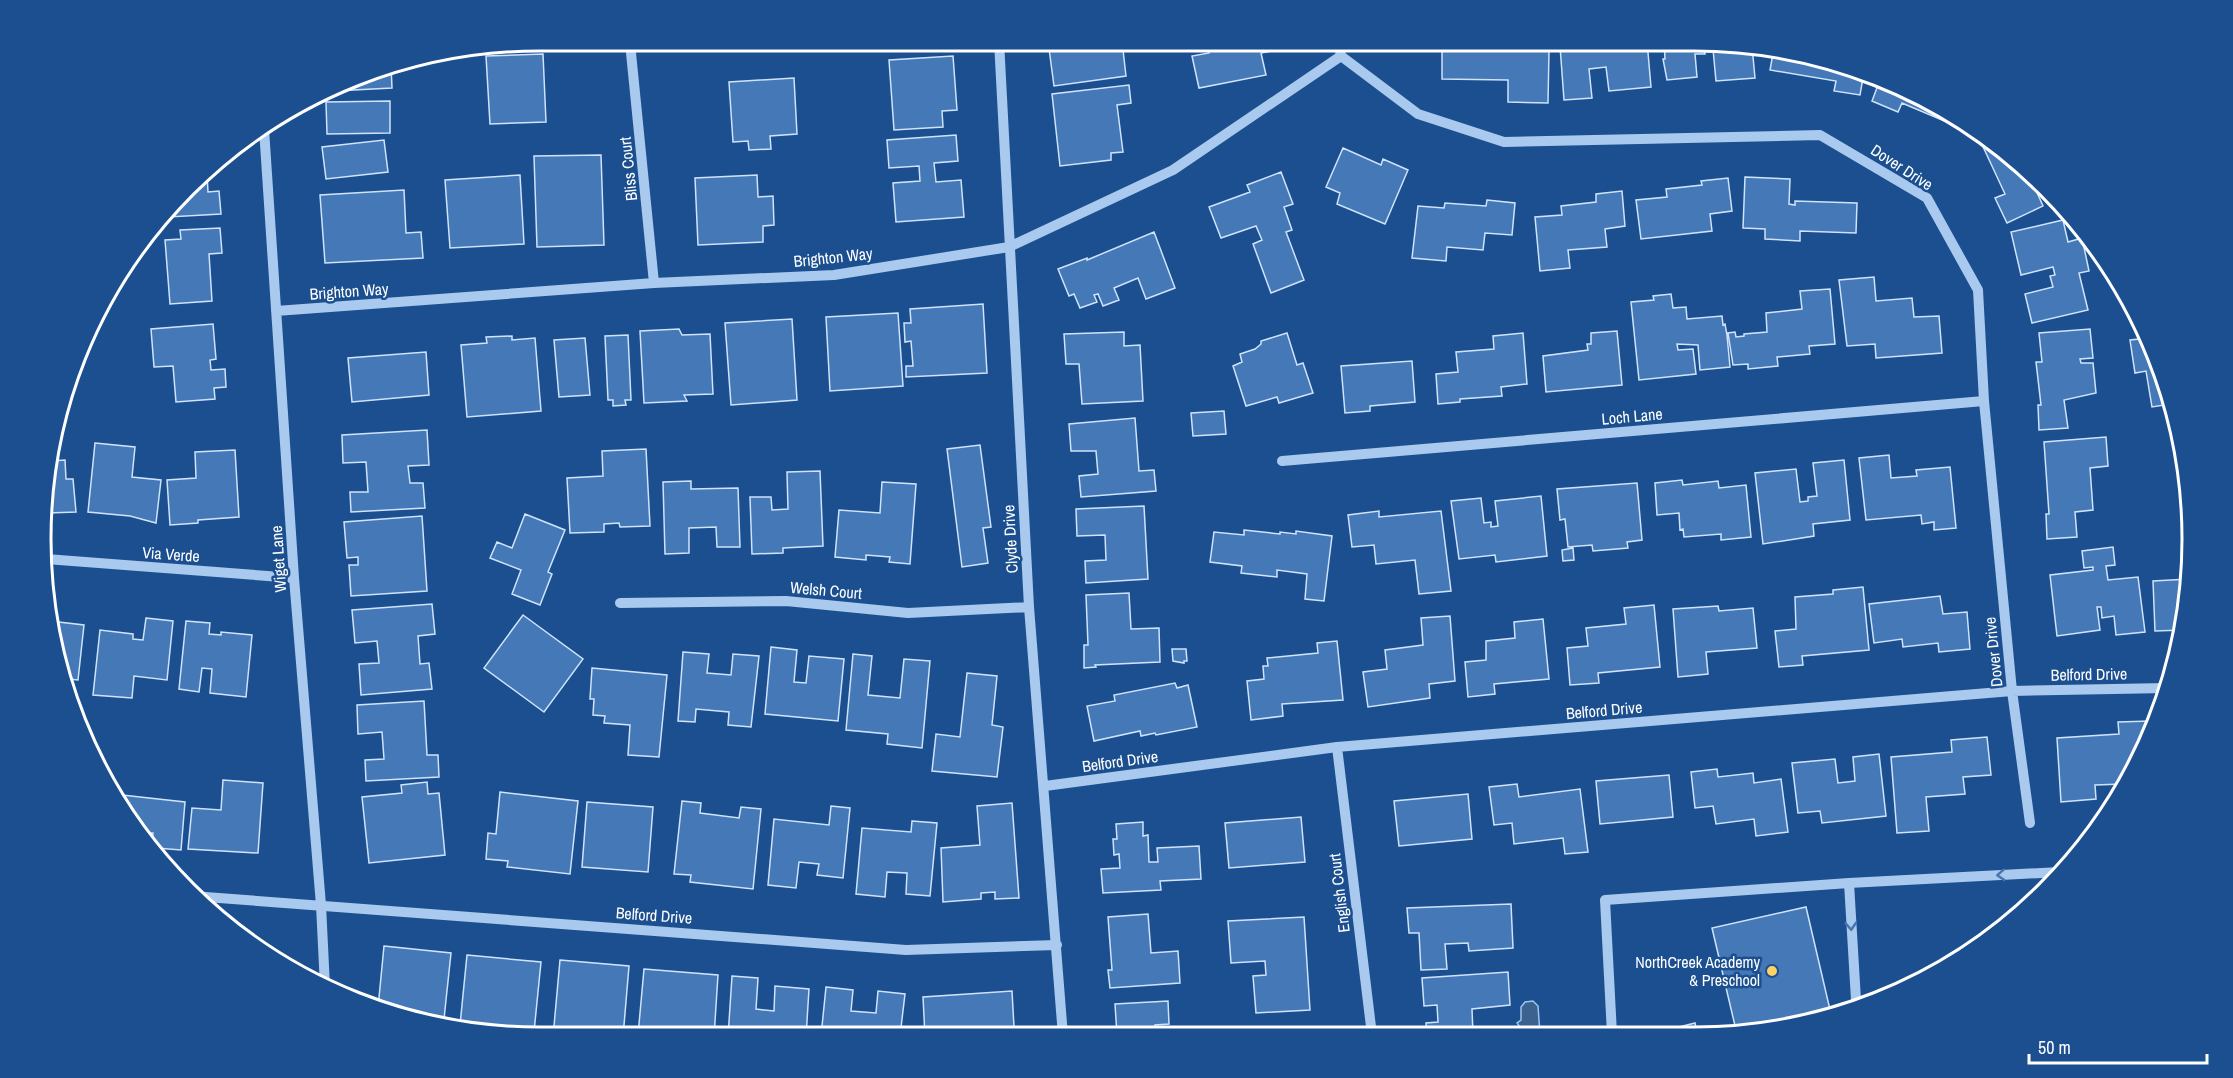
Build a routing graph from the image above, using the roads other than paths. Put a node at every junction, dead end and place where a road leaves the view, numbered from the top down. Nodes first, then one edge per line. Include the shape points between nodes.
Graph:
1 (1000, 51) edge
2 (1340, 51) edge
3 (631, 53) dead end
4 (1341, 56) junction
5 (264, 136) edge
6 (1010, 247) junction
7 (654, 283) junction
8 (276, 311) junction
9 (1984, 401) junction
10 (1282, 461) dead end
11 (52, 559) edge
12 (294, 578) junction
13 (620, 603) dead end
14 (1029, 607) junction
15 (2158, 688) edge
16 (2012, 691) junction
17 (1337, 747) junction
18 (1045, 786) junction
19 (2030, 823) dead end
20 (2050, 873) edge
21 (1849, 883) junction
22 (208, 897) edge
23 (321, 905) junction
24 (1057, 945) junction
25 (325, 978) edge
26 (1856, 999) edge
27 (1062, 1027) edge
28 (1371, 1027) edge
29 (1612, 1027) edge

1 - 6 street, Clyde Drive
2 - 4 street
3 - 7 street, Bliss Court
4 - 6 street, Brighton Way via 1173,170
4 - 9 street, Dover Drive via 1418,114 1504,142 1820,135 1927,198 1978,290
5 - 8 street, Wiget Lane
6 - 7 street, Brighton Way via 834,275
6 - 14 street, Clyde Drive
7 - 8 street, Brighton Way
8 - 12 street, Wiget Lane
9 - 10 street, Loch Lane
9 - 16 street, Dover Drive
11 - 12 street, Via Verde
12 - 23 street, Wiget Lane
13 - 14 street, Welsh Court via 786,601 908,612
14 - 18 street, Clyde Drive
15 - 16 street, Belford Drive
16 - 17 street, Belford Drive
16 - 19 street, Dover Drive
17 - 18 street, Belford Drive
17 - 28 street, English Court
18 - 24 street, Clyde Drive
20 -> 21 street
21 -> 26 street
21 - 29 street via 1605,900
22 - 23 street, Belford Drive
23 - 24 street, Belford Drive via 906,950
23 - 25 street, Wiget Lane
24 - 27 street, Clyde Drive

